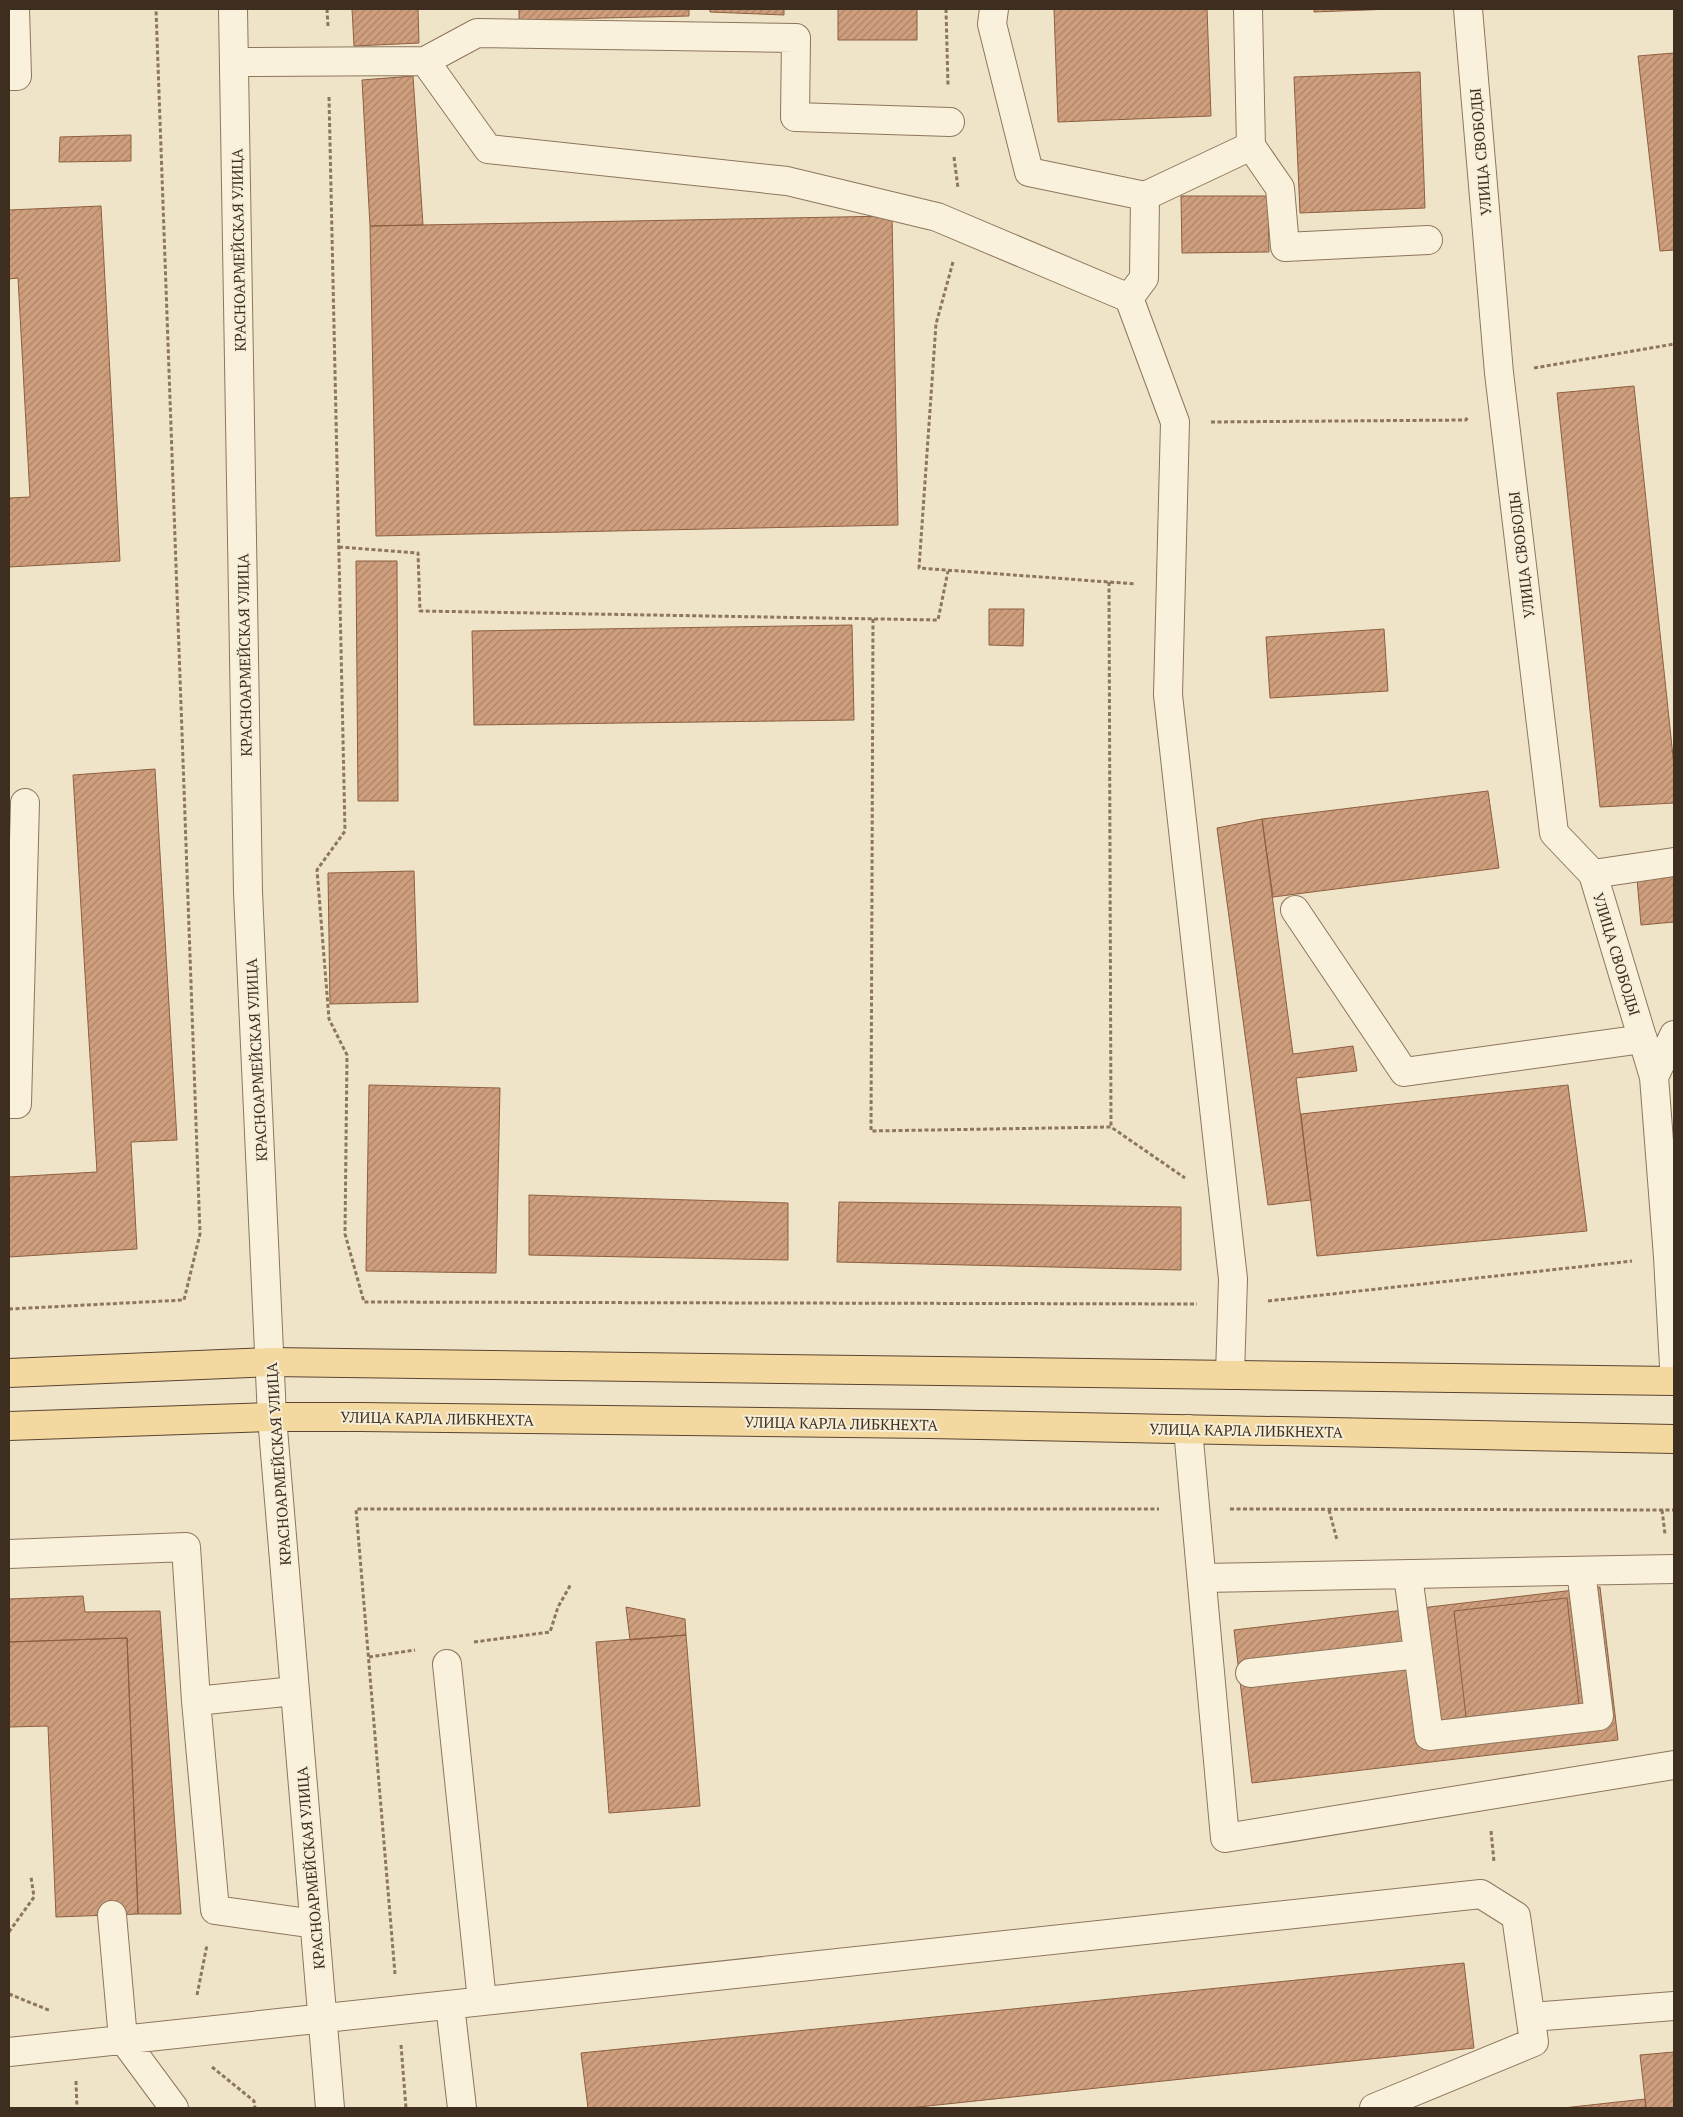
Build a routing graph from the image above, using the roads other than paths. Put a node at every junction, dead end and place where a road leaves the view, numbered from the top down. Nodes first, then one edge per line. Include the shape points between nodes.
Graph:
1 (15, 9) edge
2 (233, 9) edge
3 (994, 9) edge
4 (1248, 9) edge
5 (1468, 9) edge
6 (425, 61) junction
7 (235, 62) junction
8 (9, 76) edge
9 (950, 122) road end
10 (1251, 146) junction
11 (1145, 196) junction
12 (1428, 240) dead end
13 (1129, 298) junction
14 (25, 803) dead end
15 (1674, 862) edge
16 (1593, 874) junction
17 (1295, 910) dead end
18 (1674, 1034) edge
19 (1643, 1039) junction
20 (1664, 1074) edge
21 (9, 1104) edge
22 (1672, 1307) edge
23 (271, 1362) junction
24 (1674, 1366) edge
25 (9, 1372) edge
26 (1230, 1375) junction
27 (1674, 1380) edge
28 (272, 1417) junction
29 (9, 1426) edge
30 (1188, 1429) junction
31 (1674, 1439) edge
32 (9, 1554) edge
33 (1674, 1569) edge
34 (1582, 1571) junction
35 (1408, 1575) junction
36 (1202, 1578) junction
37 (1418, 1654) junction
38 (447, 1664) dead end
39 (1250, 1672) dead end
40 (296, 1691) junction
41 (196, 1701) junction
42 (1674, 1765) edge
43 (112, 1915) dead end
44 (315, 1924) junction
45 (482, 2002) junction
46 (450, 2005) junction
47 (1674, 2006) edge
48 (1531, 2017) junction
49 (323, 2019) junction
50 (123, 2040) junction
51 (9, 2052) edge
52 (174, 2108) edge
53 (330, 2108) edge
54 (462, 2108) edge
55 (1374, 2108) edge

1 - 8 street via 17,76
2 - 7 street, КРАСНОАРМЕЙСКАЯ УЛИЦА
3 - 11 street via 992,24 1029,172
4 - 10 street
5 - 16 street, УЛИЦА СВОБОДЫ via 1499,373 1554,833
6 - 7 street
6 - 9 street via 477,33 796,38 795,118
6 - 13 street via 488,149 787,181 937,217
7 - 23 street, КРАСНОАРМЕЙСКАЯ УЛИЦА via 248,892
10 - 11 street
10 - 12 street via 1280,188 1285,247
11 - 13 street via 1144,278
13 - 26 street via 1175,422 1168,695 1233,1279
14 - 21 street via 17,1104
15 - 16 street
16 - 19 street, УЛИЦА СВОБОДЫ
17 - 19 street via 1404,1072
18 - 20 street
19 - 20 street, УЛИЦА СВОБОДЫ
20 - 22 street, УЛИЦА СВОБОДЫ
22 - 24 street, УЛИЦА СВОБОДЫ
23 - 25 main road
23 - 26 main road
23 - 28 street, КРАСНОАРМЕЙСКАЯ УЛИЦА
26 - 27 main road
28 - 29 main road, УЛИЦА КАРЛА ЛИБКНЕХТА
28 - 30 main road, УЛИЦА КАРЛА ЛИБКНЕХТА
28 - 40 street, КРАСНОАРМЕЙСКАЯ УЛИЦА
30 - 31 main road, УЛИЦА КАРЛА ЛИБКНЕХТА
30 - 36 street
32 - 41 street via 186,1547
33 - 34 street
34 - 35 street
34 - 37 street via 1599,1716 1429,1736
35 - 36 street
35 - 37 street
36 - 42 street via 1225,1838
37 - 39 street
38 - 45 street
40 - 41 street
40 - 44 street, КРАСНОАРМЕЙСКАЯ УЛИЦА
41 - 44 street via 215,1910
43 - 50 street
44 - 49 street, КРАСНОАРМЕЙСКАЯ УЛИЦА
45 - 46 street
45 - 48 street via 1481,1894 1516,1916
46 - 49 street
46 - 54 street
47 - 48 street
48 - 55 street via 1534,2042
49 - 50 street
49 - 53 street, КРАСНОАРМЕЙСКАЯ УЛИЦА
50 - 51 street
50 - 52 street

